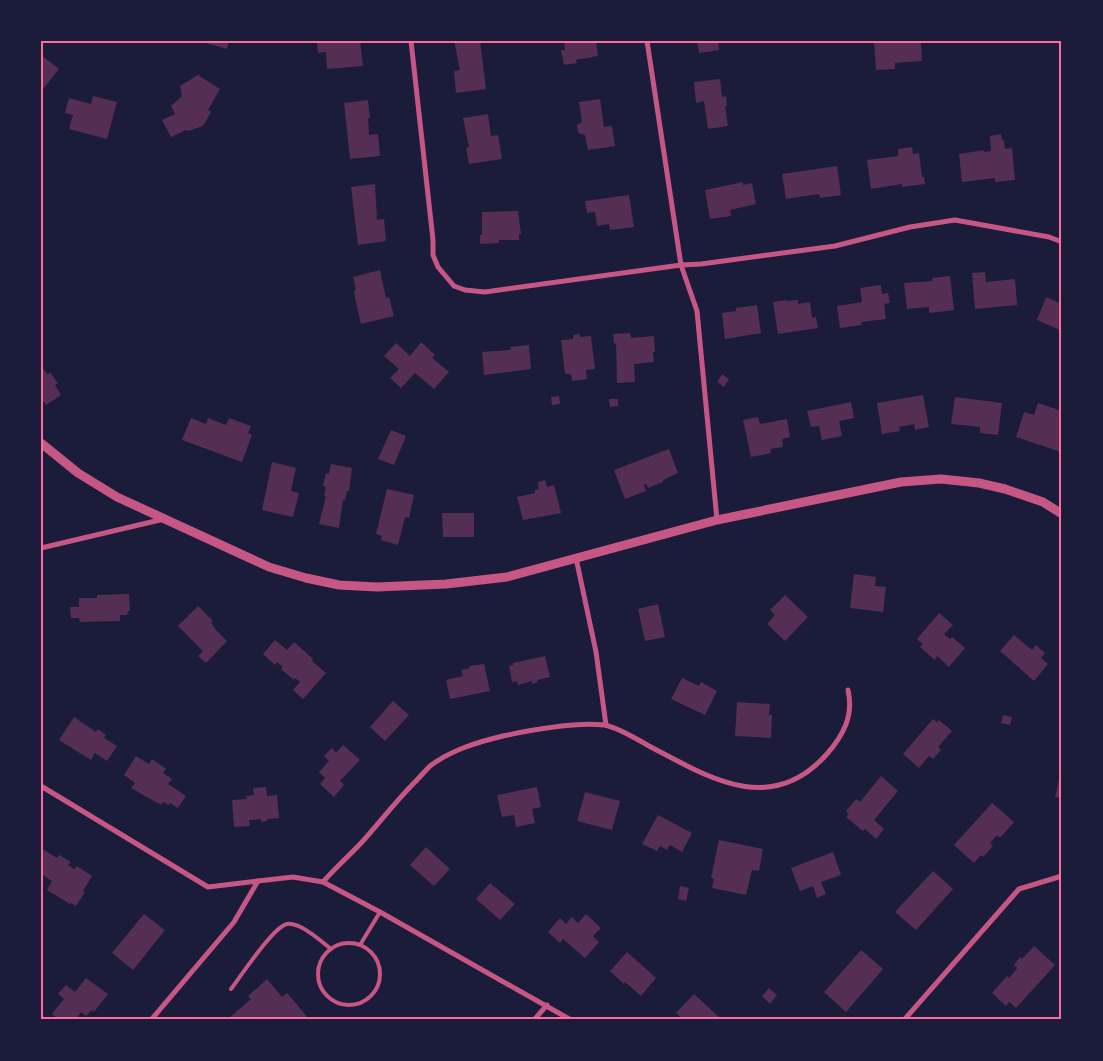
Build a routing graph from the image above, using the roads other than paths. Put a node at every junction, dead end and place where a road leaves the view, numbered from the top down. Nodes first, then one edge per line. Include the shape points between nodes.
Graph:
1 (411, 41) edge
2 (647, 41) edge
3 (1062, 242) edge
4 (681, 265) junction
5 (41, 443) edge
6 (1062, 514) edge
7 (167, 519) junction
8 (717, 520) junction
9 (41, 548) edge
10 (576, 558) junction
11 (848, 690) dead end
12 (606, 725) junction
13 (41, 786) edge
14 (1062, 876) edge
15 (258, 881) junction
16 (323, 882) junction
17 (380, 912) junction
18 (360, 945) junction
19 (331, 949) junction
20 (232, 989) dead end
21 (547, 1005) junction
22 (151, 1020) edge
23 (534, 1020) edge
24 (571, 1020) edge
25 (904, 1020) edge

1 - 4 street via 433,255 454,286 485,292
2 - 4 street
3 - 4 street via 1049,236 955,220 835,246
4 - 8 street via 697,311
5 - 7 street via 78,473 117,497
6 - 8 street via 1042,502 1005,489 941,479 901,482
7 - 9 street
7 - 10 street via 269,567 339,585 377,588 446,584 507,577
8 - 10 street
10 - 12 street via 596,652
11 - 12 street via 851,703 849,717 838,741 815,766 791,780 768,788 741,787 703,774
12 - 16 street via 567,726 513,734 460,749 431,766
13 - 15 street via 208,887
14 - 25 street via 1019,889
15 - 16 street via 293,876
15 - 22 street via 234,922
16 - 17 street
17 - 18 lane
17 - 21 street
18 - 19 lane via 340,944
18 - 19 lane via 376,958 380,978 372,996 354,1005 334,1001 320,986 319,966
19 - 20 lane via 300,927 288,924 268,940
21 - 23 street
21 - 24 street

